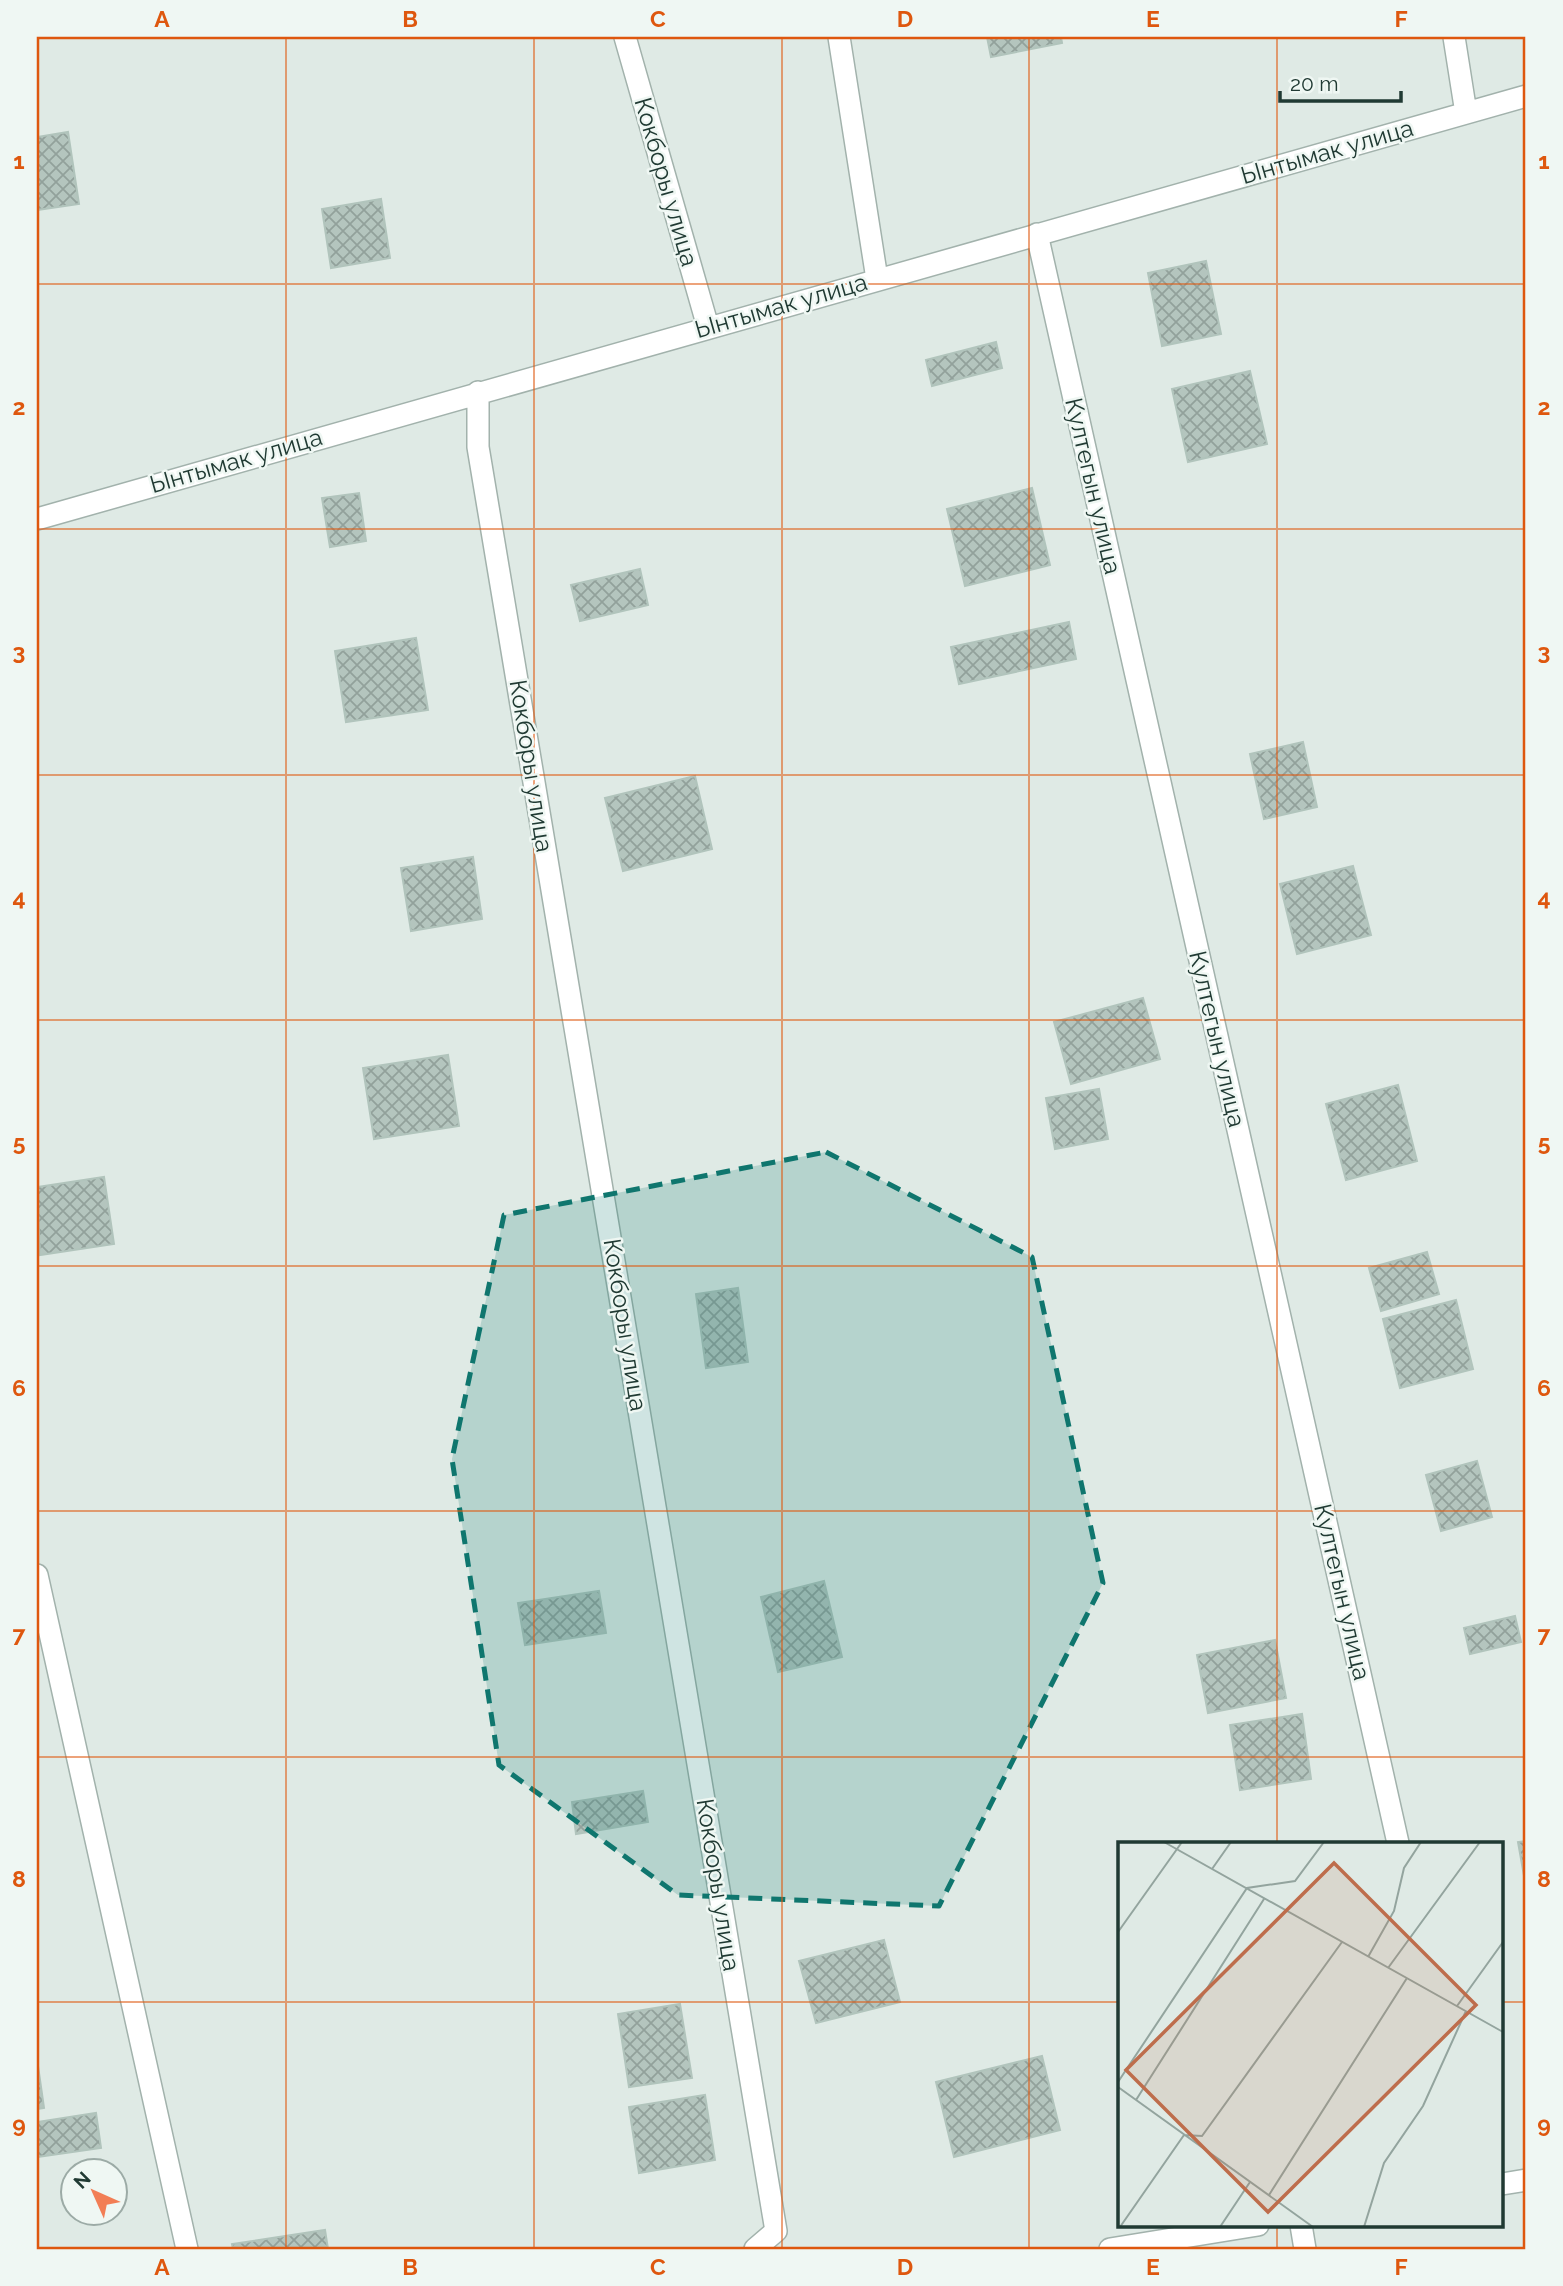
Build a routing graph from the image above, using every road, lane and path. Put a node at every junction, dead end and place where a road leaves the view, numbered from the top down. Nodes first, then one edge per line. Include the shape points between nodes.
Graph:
1 (625, 37) edge
2 (839, 37) edge
3 (1454, 37) edge
4 (1526, 96) edge
5 (1466, 113) junction
6 (1037, 234) junction
7 (877, 279) junction
8 (708, 327) junction
9 (478, 391) junction
10 (37, 519) edge
11 (37, 1574) edge
12 (1398, 1842) edge
13 (1526, 2180) edge
14 (1504, 2185) edge
15 (1252, 2226) edge
16 (1301, 2226) edge
17 (187, 2249) edge
18 (755, 2249) edge
19 (1110, 2249) edge
20 (1306, 2249) edge

1 - 8 street, Кокборы улица
2 - 7 street
3 - 5 street
4 - 5 street, Ынтымак улица
5 - 6 street, Ынтымак улица
6 - 7 street, Ынтымак улица
6 - 12 street, Култегын улица
7 - 8 street, Ынтымак улица
8 - 9 street, Ынтымак улица
9 - 10 street, Ынтымак улица
9 - 18 street, Кокборы улица via 478,447 776,2231
11 - 17 street
13 - 14 street
15 - 19 street
16 - 20 street

